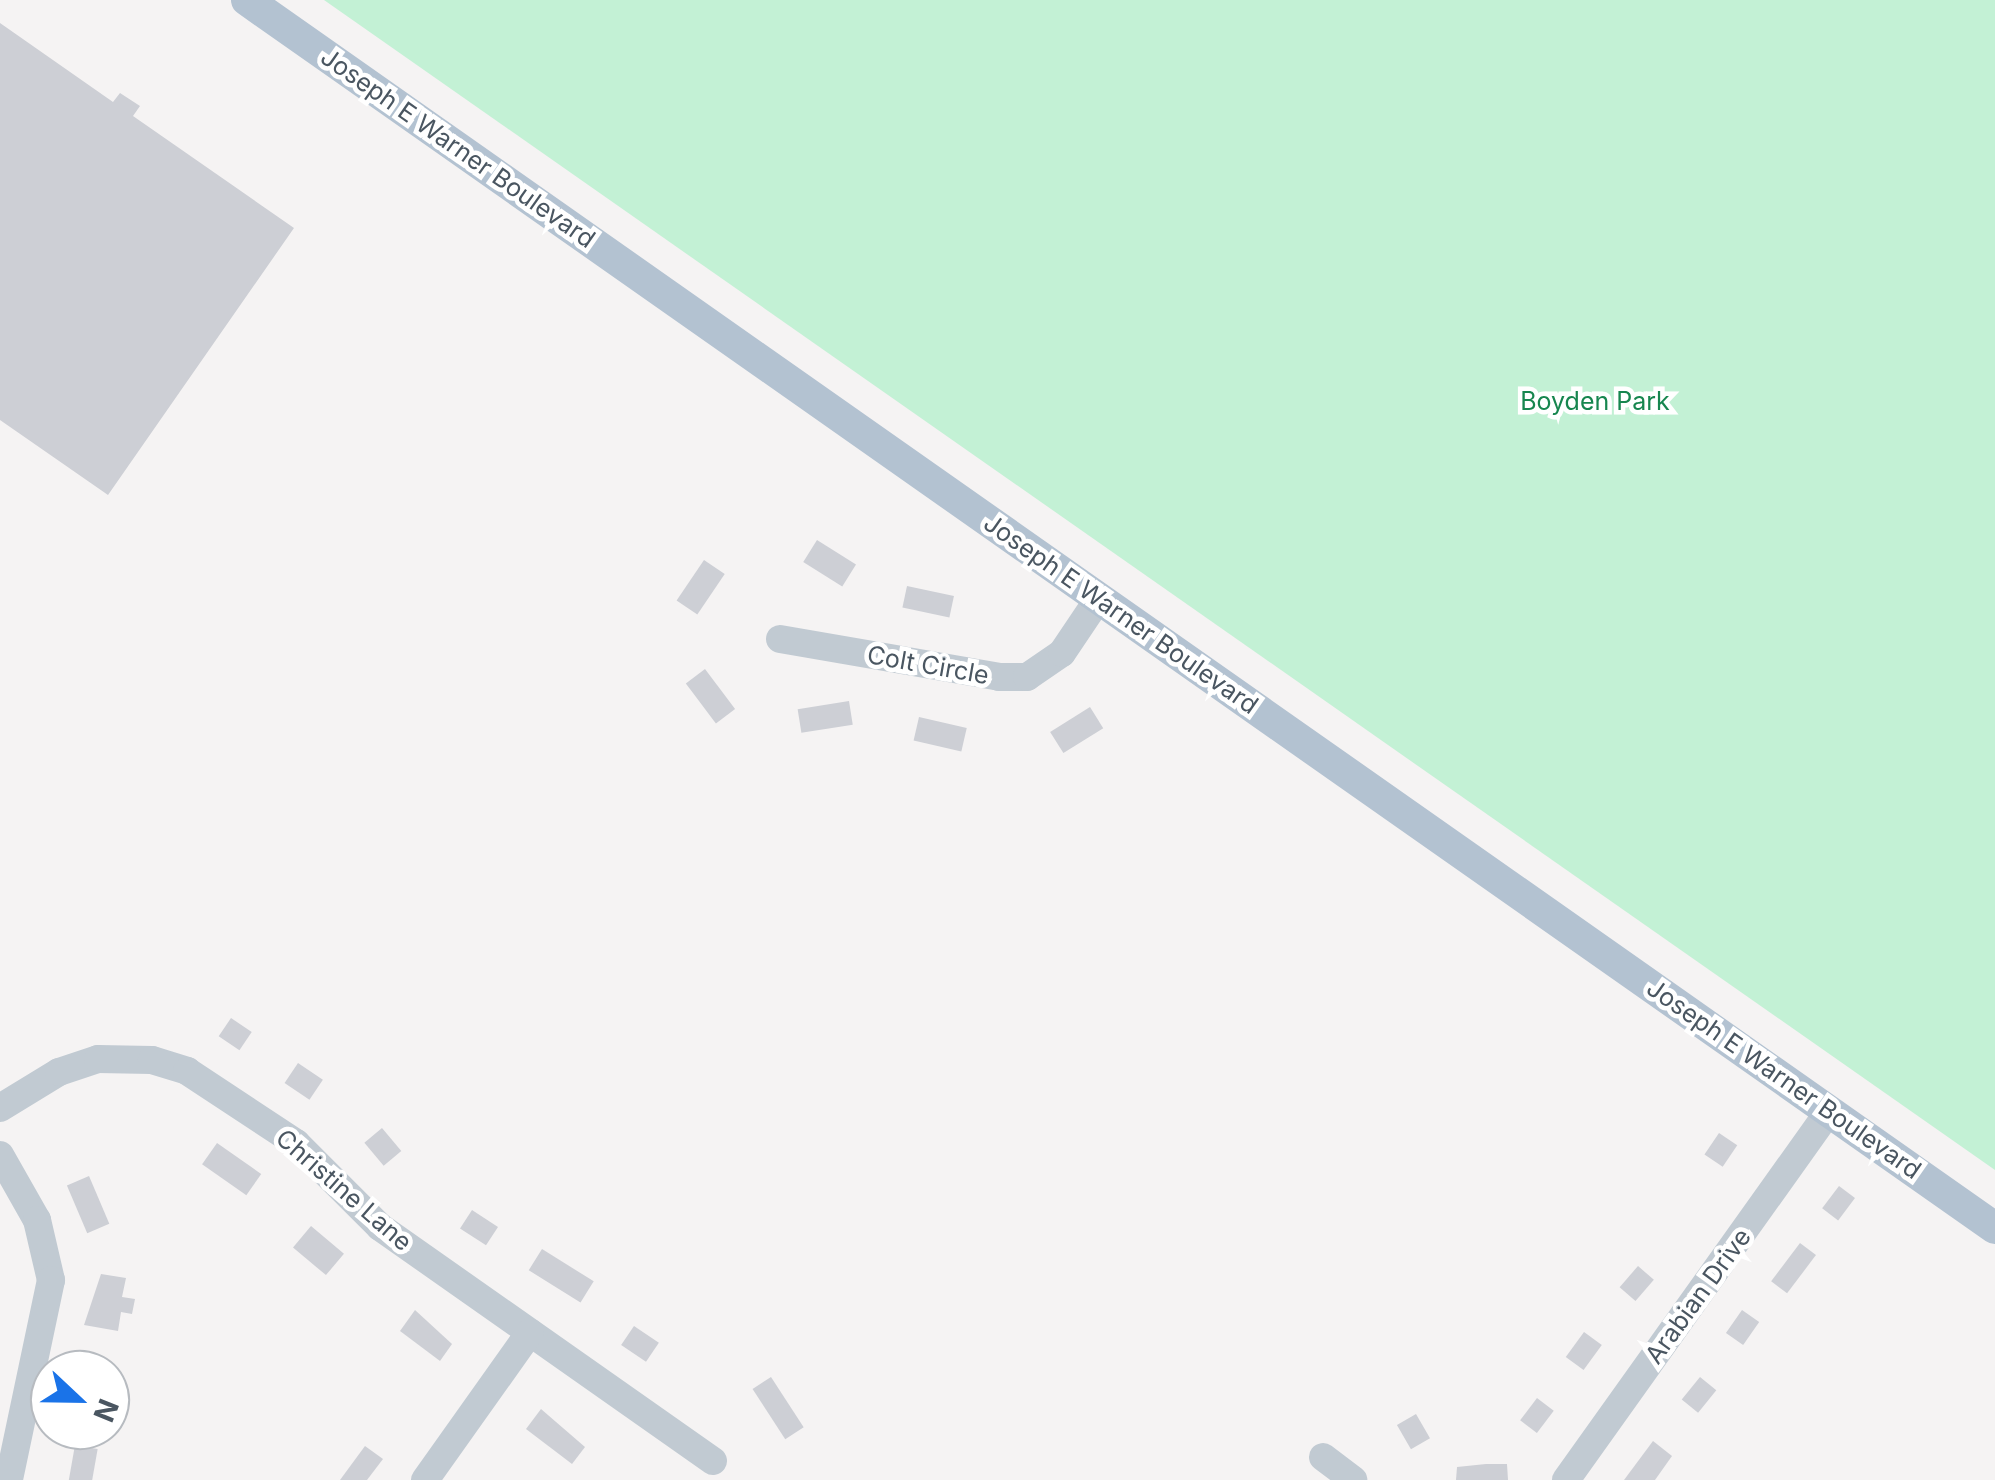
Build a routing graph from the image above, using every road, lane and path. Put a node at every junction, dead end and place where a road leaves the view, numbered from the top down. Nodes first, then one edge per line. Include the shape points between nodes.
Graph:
1 (248, 0) edge
2 (1099, 598) junction
3 (780, 639) dead end
4 (0, 1108) edge
5 (1829, 1111) junction
6 (0, 1155) edge
7 (1995, 1228) edge
8 (530, 1332) junction
9 (1323, 1457) dead end
10 (713, 1461) dead end
11 (10, 1480) edge
12 (425, 1480) edge
13 (1353, 1480) edge
14 (1566, 1480) edge

1 - 2 main road, Joseph E Warner Boulevard
2 - 3 street, Colt Circle via 1052,664 1027,677 999,678
2 - 5 main road, Joseph E Warner Boulevard
4 - 8 street, Christine Lane via 58,1072 98,1059 152,1060 187,1071 296,1143 380,1227
5 - 7 main road, Joseph E Warner Boulevard
5 - 14 street, Arabian Drive
6 - 11 street via 37,1220 51,1280
8 - 10 street, Christine Lane
8 - 12 street
9 - 13 street

